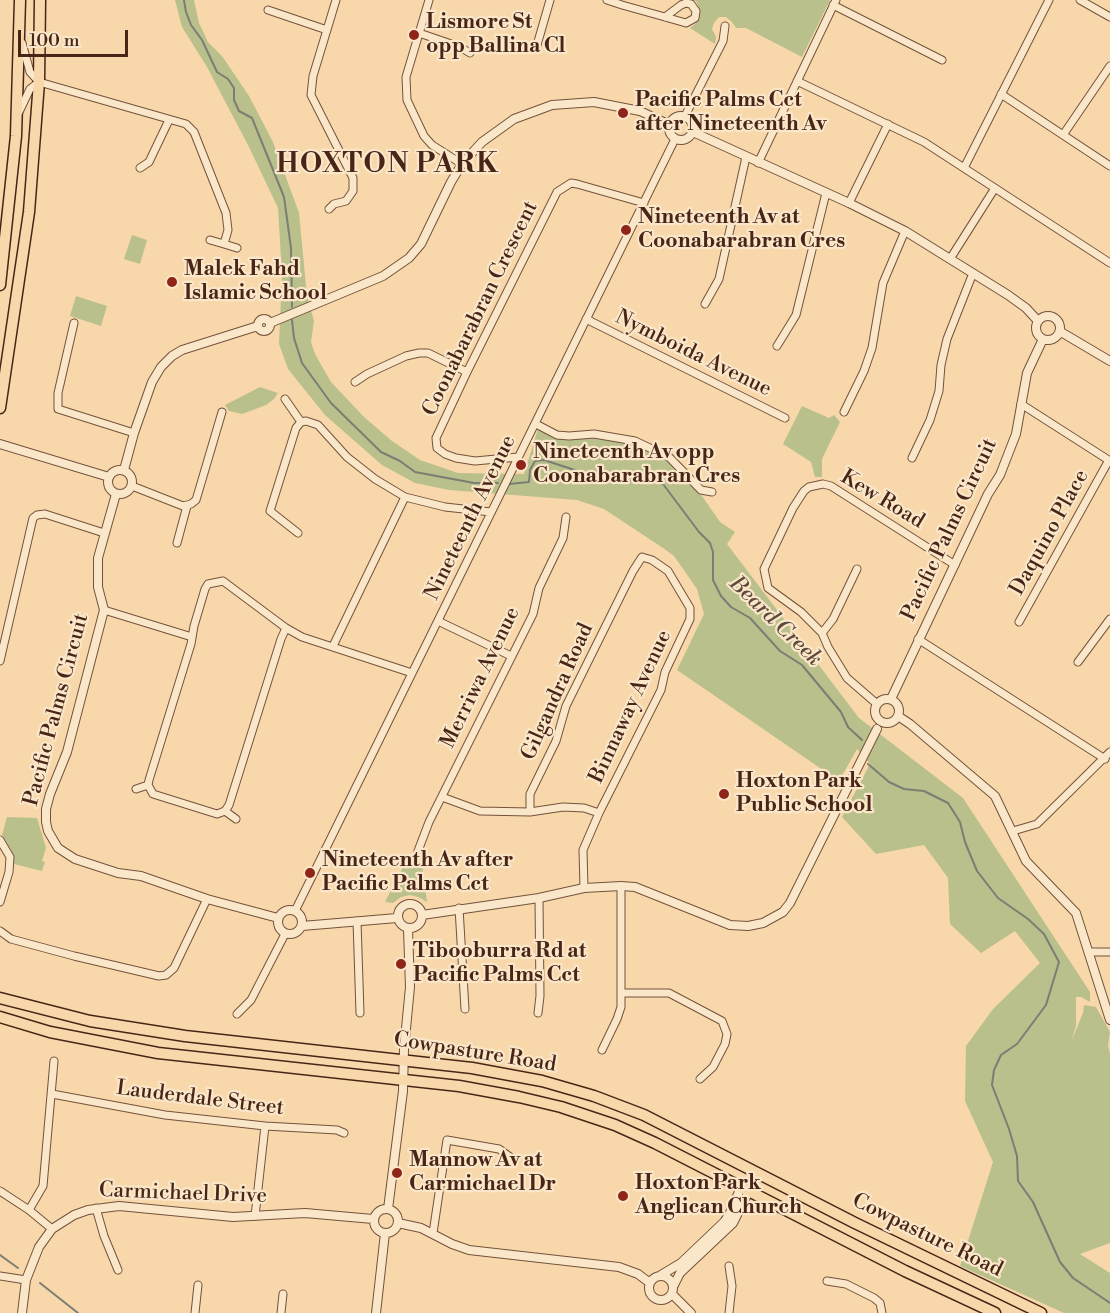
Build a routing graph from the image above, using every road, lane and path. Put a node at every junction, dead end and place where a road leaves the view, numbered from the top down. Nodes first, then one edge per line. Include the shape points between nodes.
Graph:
1 (20, 0) edge
2 (40, 0) edge
3 (336, 0) edge
4 (429, 0) edge
5 (550, 0) edge
6 (607, 0) edge
7 (1049, 0) edge
8 (1080, 0) edge
9 (835, 3) edge
10 (268, 10) dead end
11 (665, 17) dead end
12 (1110, 17) edge
13 (725, 26) dead end
14 (327, 30) junction
15 (20, 32) junction
16 (419, 33) junction
17 (537, 45) dead end
18 (470, 53) dead end
19 (942, 60) dead end
20 (1110, 66) edge
21 (797, 81) junction
22 (39, 82) junction
23 (1001, 94) junction
24 (685, 116) junction
25 (17, 118) junction
26 (169, 120) junction
27 (888, 124) junction
28 (670, 125) junction
29 (693, 132) junction
30 (1063, 135) junction
31 (675, 139) junction
32 (747, 157) junction
33 (758, 163) junction
34 (462, 164) junction
35 (1110, 166) edge
36 (140, 168) dead end
37 (964, 168) junction
38 (995, 188) junction
39 (826, 193) junction
40 (644, 203) junction
41 (849, 203) junction
42 (329, 209) dead end
43 (905, 231) junction
44 (210, 240) dead end
45 (224, 244) junction
46 (237, 248) dead end
47 (950, 259) junction
48 (1110, 263) edge
49 (973, 273) junction
50 (0, 285) edge
51 (705, 304) dead end
52 (586, 319) junction
53 (1038, 321) junction
54 (75, 323) dead end
55 (1060, 332) junction
56 (1042, 339) junction
57 (777, 346) dead end
58 (1110, 361) edge
59 (467, 372) junction
60 (355, 382) dead end
61 (285, 399) dead end
62 (1021, 404) junction
63 (0, 408) edge
64 (222, 412) dead end
65 (844, 412) dead end
66 (785, 418) dead end
67 (301, 422) junction
68 (536, 424) junction
69 (134, 434) junction
70 (0, 444) edge
71 (518, 457) junction
72 (912, 458) dead end
73 (1109, 461) edge
74 (124, 470) junction
75 (109, 477) junction
76 (132, 486) junction
77 (712, 492) dead end
78 (116, 494) junction
79 (405, 497) junction
80 (187, 506) junction
81 (491, 512) junction
82 (566, 517) dead end
83 (104, 533) junction
84 (298, 533) dead end
85 (177, 543) dead end
86 (642, 557) joint
87 (955, 565) junction
88 (857, 569) dead end
89 (104, 610) junction
90 (1110, 619) edge
91 (438, 621) junction
92 (1019, 622) dead end
93 (286, 628) junction
94 (822, 633) junction
95 (192, 637) junction
96 (918, 639) junction
97 (333, 646) junction
98 (511, 656) junction
99 (0, 661) edge
100 (1078, 662) dead end
101 (412, 673) junction
102 (891, 699) junction
103 (877, 704) junction
104 (898, 716) junction
105 (879, 725) junction
106 (1108, 755) edge
107 (148, 785) junction
108 (136, 789) dead end
109 (441, 797) junction
110 (225, 811) junction
111 (530, 812) junction
112 (599, 813) junction
113 (236, 819) dead end
114 (1013, 831) junction
115 (0, 840) edge
116 (418, 851) dead end
117 (621, 886) junction
118 (585, 888) junction
119 (539, 898) junction
120 (207, 899) junction
121 (0, 902) edge
122 (459, 909) junction
123 (295, 911) junction
124 (422, 915) junction
125 (278, 918) junction
126 (397, 918) junction
127 (357, 921) junction
128 (302, 926) junction
129 (408, 929) junction
130 (0, 931) edge
131 (285, 934) junction
132 (1089, 952) junction
133 (1110, 952) edge
134 (621, 993) junction
135 (0, 998) edge
136 (465, 1009) dead end
137 (360, 1013) dead end
138 (538, 1013) dead end
139 (237, 1014) dead end
140 (0, 1017) edge
141 (1110, 1020) edge
142 (602, 1050) dead end
143 (54, 1061) dead end
144 (404, 1061) junction
145 (700, 1079) dead end
146 (403, 1080) junction
147 (52, 1094) junction
148 (265, 1126) junction
149 (344, 1133) dead end
150 (510, 1157) dead end
151 (745, 1189) junction
152 (0, 1191) edge
153 (96, 1208) junction
154 (388, 1209) junction
155 (29, 1210) junction
156 (255, 1216) junction
157 (374, 1219) junction
158 (398, 1223) junction
159 (52, 1229) junction
160 (385, 1233) junction
161 (433, 1233) junction
162 (729, 1266) dead end
163 (118, 1270) dead end
164 (661, 1275) junction
165 (0, 1276) edge
166 (26, 1280) junction
167 (827, 1281) dead end
168 (650, 1283) junction
169 (198, 1285) dead end
170 (673, 1290) junction
171 (283, 1294) dead end
172 (22, 1313) edge
173 (195, 1313) edge
174 (281, 1313) edge
175 (376, 1313) edge
176 (691, 1313) edge
177 (729, 1313) edge
178 (882, 1313) edge
179 (995, 1313) edge
180 (1041, 1313) edge

1 - 15 main road
2 - 22 main road
3 - 14 street
4 - 16 street
5 - 17 street
6 - 11 street
7 - 23 street
8 - 12 street
9 - 19 street
9 - 21 street
10 - 14 street
13 - 24 street via 723,41
14 - 42 street via 311,95 353,178 353,191 346,201
15 - 22 street via 30,72
15 - 25 main road
16 - 18 street
16 - 34 street via 406,77 406,100 424,136
20 - 30 street
21 - 27 street
21 - 33 street
22 - 25 street via 30,89
22 - 26 street
22 - 63 main road via 29,212
23 - 30 street
23 - 37 street
24 - 28 street via 676,117
24 - 29 street via 692,122
25 - 50 main road
26 - 36 street via 149,162
26 - 45 street via 186,124 198,140 226,213 228,230
27 - 37 street
27 - 41 street
28 - 31 street via 670,134
28 - 34 street via 616,105 552,105 514,118 482,141
29 - 31 street via 686,140
29 - 32 street
30 - 35 street
31 - 40 street, Nineteenth Avenue
32 - 33 street
32 - 51 street via 719,279
33 - 39 street
34 - 69 street via 421,244 409,258 383,276 270,323 262,319 258,326 172,356 152,382
37 - 38 street
38 - 47 street
38 - 48 street
39 - 41 street
39 - 57 street via 796,315
40 - 52 street, Nineteenth Avenue
40 - 59 street, Coonabarabran Crescent via 577,184 562,187
41 - 43 street
43 - 47 street
43 - 65 street via 883,283 872,348
44 - 45 street
45 - 46 street
47 - 49 street
49 - 53 street via 1026,308
49 - 72 street via 947,339 930,420
52 - 66 street, Nymboida Avenue
52 - 68 street, Nineteenth Avenue
53 - 55 street via 1052,316 1059,322
53 - 56 street via 1036,330
54 - 69 street via 58,393 58,409
55 - 56 street via 1053,340
55 - 58 street
56 - 62 street, Pacific Palms Circuit via 1027,373
59 - 60 street via 419,352
59 - 71 street, Coonabarabran Crescent via 436,438 436,448 475,461
61 - 67 street
62 - 73 street
62 - 87 street, Pacific Palms Circuit via 1016,434 1000,475
64 - 80 street via 196,500
67 - 79 street via 318,425 347,457
67 - 84 street via 270,511
68 - 71 street, Nineteenth Avenue
68 - 77 street via 557,435 594,434 635,441 669,457 701,490
69 - 74 street
70 - 75 street
71 - 81 street, Nineteenth Avenue
73 - 92 street, Daquino Place
74 - 75 street
74 - 76 street via 131,476
75 - 78 street via 109,487
76 - 78 street via 125,494
76 - 80 street
78 - 83 street, Pacific Palms Circuit
79 - 81 street
79 - 97 street
80 - 85 street
81 - 91 street, Nineteenth Avenue
82 - 98 street, Merriwa Avenue via 563,538 538,588 533,614
83 - 89 street, Pacific Palms Circuit via 97,573
83 - 99 street via 50,516 34,516
86 - 111 street, Gilgandra Road via 566,706 556,741 530,794
86 - 112 street, Binnaway Avenue via 668,571 690,608 690,619 665,672 661,690
87 - 94 street, Kew Road via 831,486 809,488 800,496 784,526 764,569 765,581 775,595 801,612
87 - 96 street, Pacific Palms Circuit
88 - 94 street
89 - 95 street
89 - 120 street, Pacific Palms Circuit via 67,752 48,801 48,831 58,848 75,859
90 - 100 street
91 - 98 street
91 - 101 street, Nineteenth Avenue
93 - 95 street via 223,581 208,584 205,589
93 - 97 street
93 - 110 street
94 - 103 street, Kew Road via 847,678
95 - 107 street
96 - 102 street, Pacific Palms Circuit
96 - 106 street
97 - 101 street
98 - 109 street, Merriwa Avenue
101 - 123 street, Nineteenth Avenue
102 - 103 street
102 - 104 street via 899,708
103 - 105 street
104 - 105 street
104 - 114 street via 995,796
105 - 117 street via 790,903 774,918 748,926 730,925 635,887
106 - 114 street via 1037,824
107 - 108 street
107 - 110 street via 153,794 217,814
109 - 111 street via 480,811
109 - 116 street, Merriwa Avenue
110 - 113 street
111 - 112 street via 563,807
112 - 118 street, Binnaway Avenue via 583,850
114 - 132 street via 1026,861 1076,913
115 - 121 street via 10,857
117 - 118 street
117 - 134 street
118 - 119 street
119 - 122 street
119 - 138 street
120 - 125 street, Pacific Palms Circuit
120 - 130 street via 174,968 166,975 11,939
122 - 124 street
122 - 136 street
123 - 125 street via 285,911
123 - 128 street
124 - 126 street via 417,906 408,904 400,909
124 - 129 street via 417,926
125 - 131 street via 278,928
126 - 127 street
126 - 129 street
127 - 128 street
127 - 137 street
128 - 131 street via 294,934
129 - 144 street via 410,987
131 - 139 street via 251,1000
132 - 133 street
132 - 141 street
134 - 142 street via 619,1015
134 - 145 street via 669,993 722,1021 727,1034 724,1044 713,1067
135 - 144 main road, Cowpasture Road via 90,1021 175,1035
140 - 146 main road, Cowpasture Road via 50,1032 158,1053
143 - 147 street
144 - 146 street
144 - 180 main road, Cowpasture Road via 472,1068 542,1082 624,1107
146 - 151 main road, Cowpasture Road via 508,1095 578,1112 655,1143
146 - 154 street
147 - 148 street, Lauderdale Street via 165,1115
147 - 155 street via 43,1186
148 - 149 street, Lauderdale Street
148 - 156 street
150 - 161 street via 499,1149 447,1140
151 - 164 street via 724,1222 681,1263
151 - 170 street via 733,1223 680,1273
151 - 179 main road, Cowpasture Road
152 - 155 street
153 - 156 street, Carmichael Drive via 119,1206
153 - 159 street, Carmichael Drive via 74,1215
153 - 163 street
154 - 157 street via 378,1211
154 - 158 street via 396,1214
155 - 159 street
156 - 157 street, Carmichael Drive via 305,1213
157 - 160 street via 376,1229
158 - 160 street via 393,1231
158 - 161 street
159 - 166 street, Carmichael Drive via 35,1253
160 - 175 street
161 - 168 street via 456,1246 476,1251 619,1267
162 - 177 street
164 - 168 street
164 - 170 street via 668,1277
165 - 166 street
166 - 172 street, Carmichael Drive
167 - 178 street via 846,1284 874,1298
168 - 170 street via 650,1294 656,1299 666,1299
169 - 173 street
170 - 176 street
171 - 174 street

